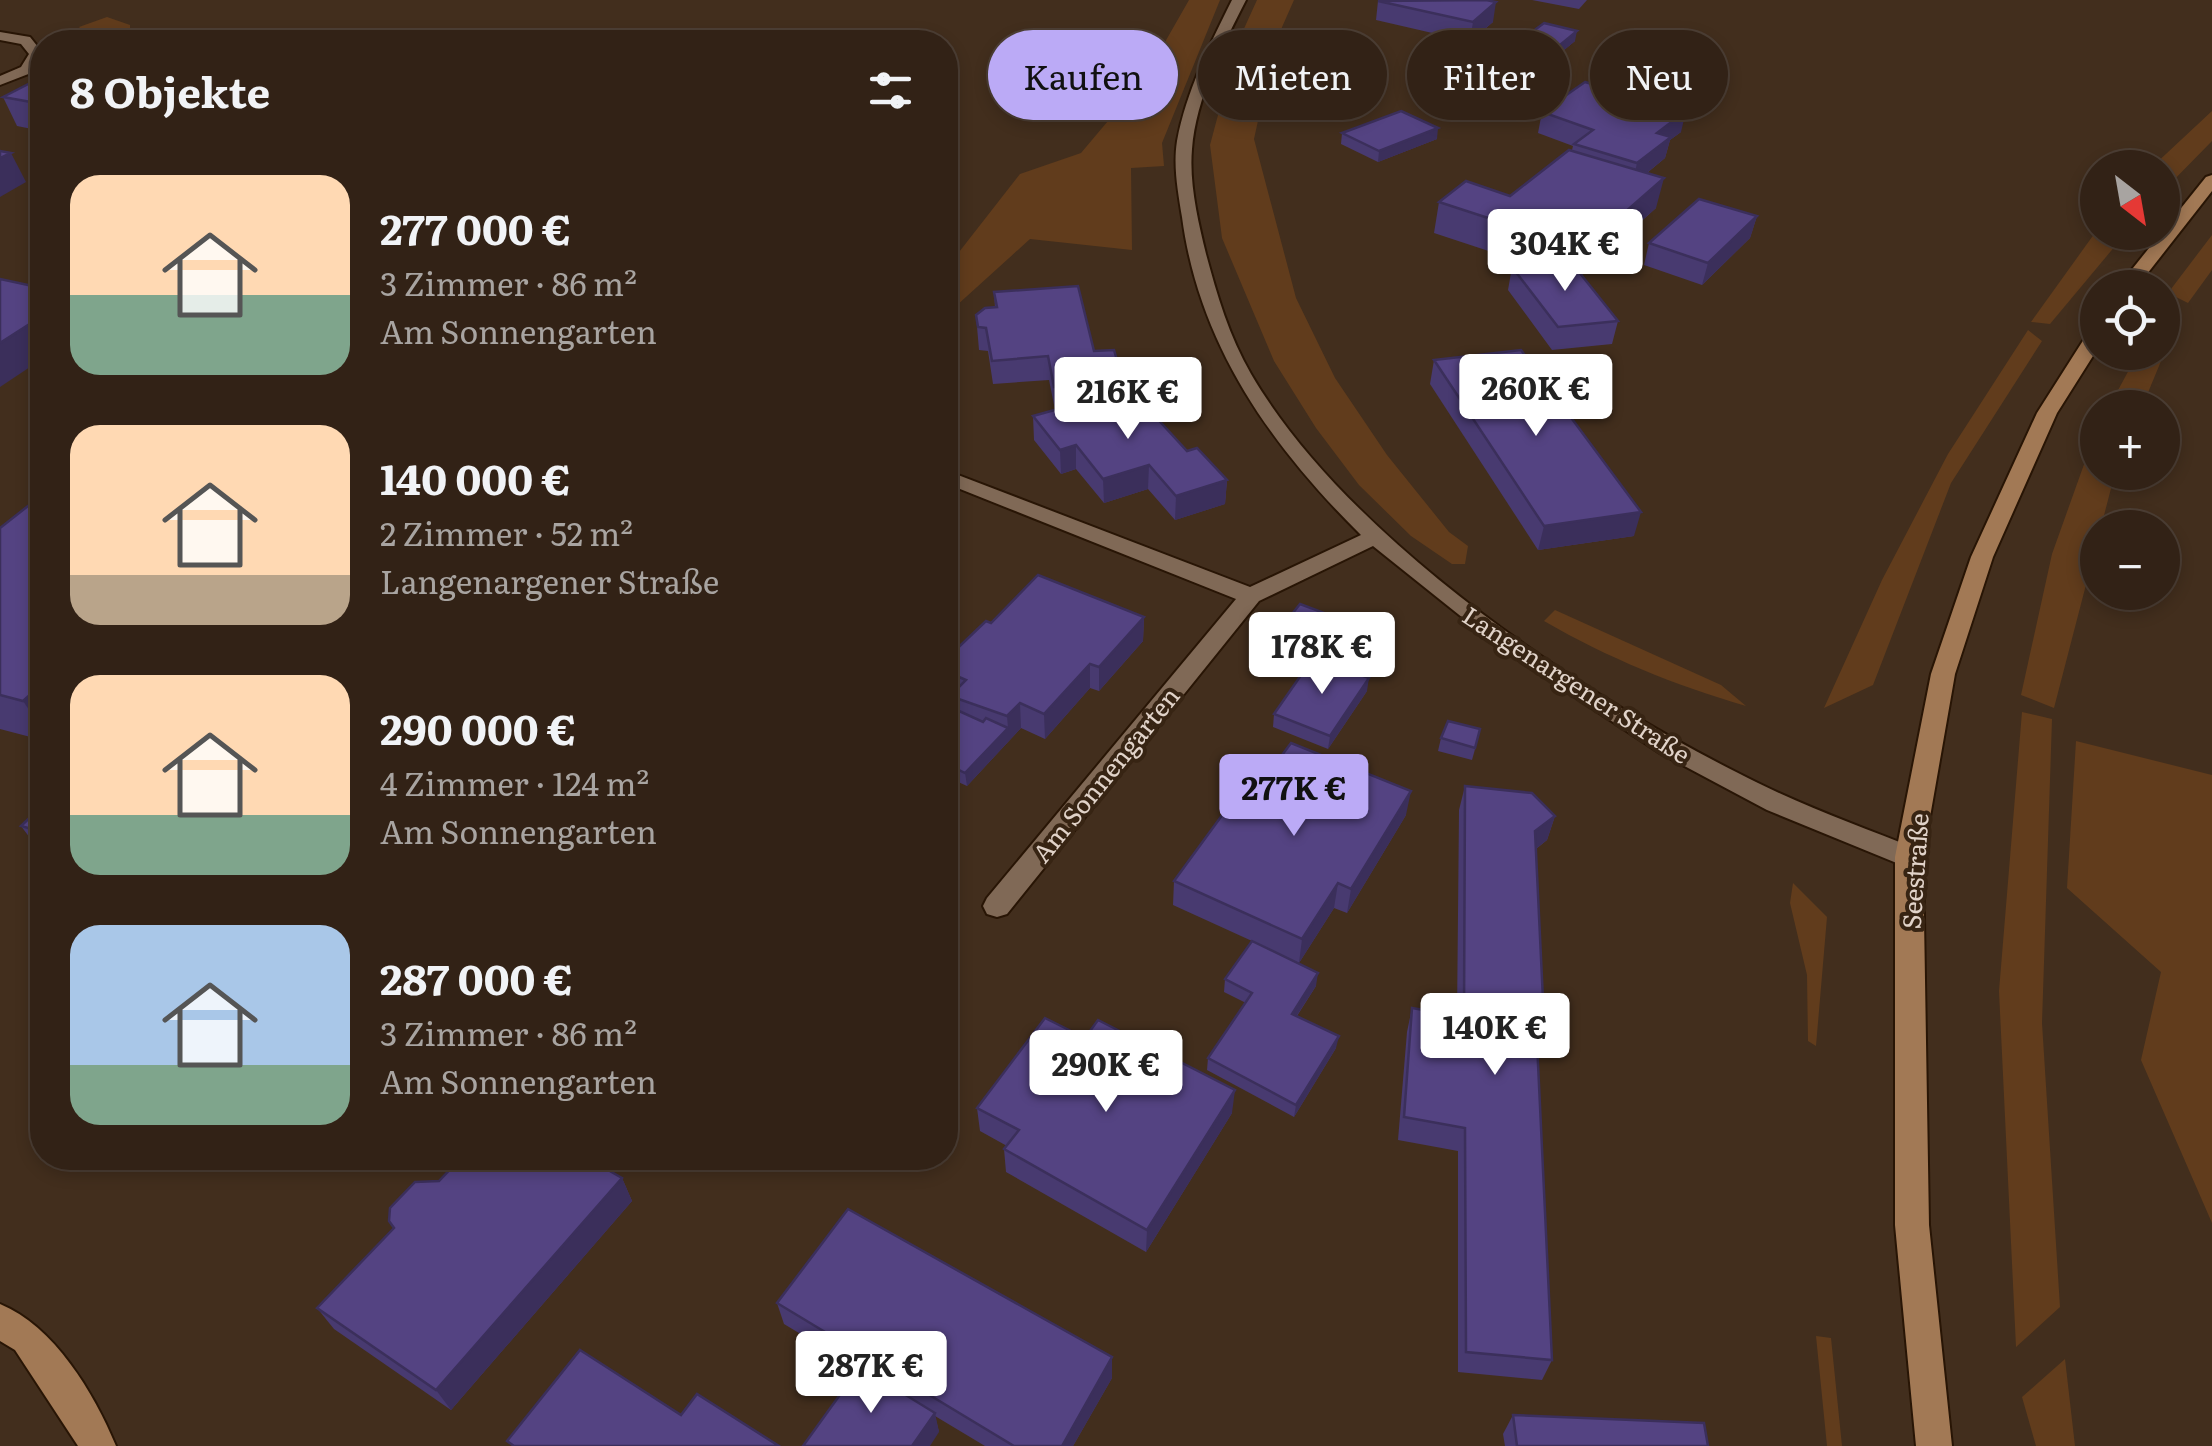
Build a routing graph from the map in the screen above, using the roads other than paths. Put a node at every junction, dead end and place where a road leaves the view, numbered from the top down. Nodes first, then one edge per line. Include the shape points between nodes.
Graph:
1 (1239, 0) edge
2 (0, 36) edge
3 (30, 44) edge
4 (30, 64) edge
5 (2, 80) edge
6 (2212, 180) edge
7 (2140, 270) edge
8 (2080, 361) edge
9 (958, 481) edge
10 (1374, 537) junction
11 (1251, 596) junction
12 (1909, 857) junction
13 (997, 906) dead end
14 (0, 1321) edge
15 (98, 1446) edge
16 (1934, 1446) edge

1 - 10 street, Langenargener Straße via 1184,144 1195,250 1209,306 1238,369 1319,481
2 - 3 street
4 - 5 street
6 - 7 main road
8 - 12 main road, Seestraße via 2047,413 1982,557 1943,674
9 - 11 street
10 - 11 street, Am Sonnengarten
10 - 12 street, Langenargener Straße via 1468,616 1640,730 1774,803
11 - 13 street, Am Sonnengarten
12 - 16 main road, Seestraße via 1912,1225
14 - 15 main road via 27,1338

